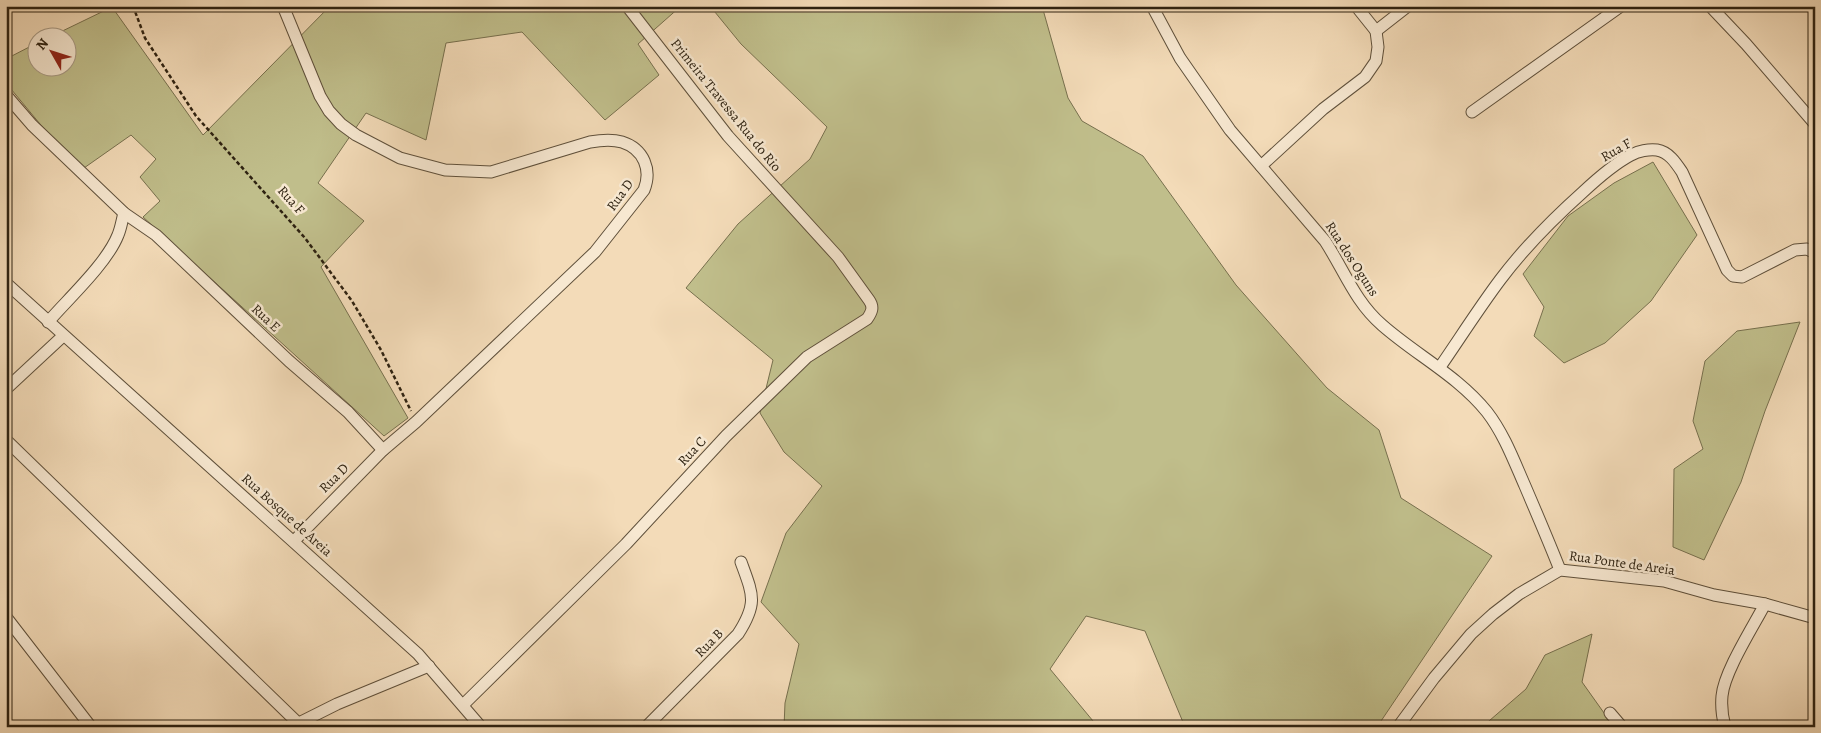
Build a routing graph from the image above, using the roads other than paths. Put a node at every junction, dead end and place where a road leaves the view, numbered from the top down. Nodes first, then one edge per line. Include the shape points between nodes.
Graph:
1 (283, 6) edge
2 (628, 6) edge
3 (1152, 6) edge
4 (1356, 6) edge
5 (1408, 6) edge
6 (1621, 6) edge
7 (1710, 6) edge
8 (1376, 31) junction
9 (6, 95) edge
10 (1472, 112) dead end
11 (1815, 124) edge
12 (1261, 166) junction
13 (124, 213) junction
14 (804, 221) joint
15 (1815, 253) edge
16 (6, 284) edge
17 (48, 322) junction
18 (63, 336) junction
19 (1440, 367) junction
20 (6, 388) edge
21 (6, 440) edge
22 (383, 450) junction
23 (294, 541) junction
24 (740, 562) dead end
25 (1560, 570) junction
26 (1765, 604) junction
27 (6, 617) edge
28 (1815, 618) edge
29 (429, 666) junction
30 (463, 706) junction
31 (1610, 713) dead end
32 (301, 725) edge
33 (91, 727) edge
34 (481, 727) edge
35 (646, 727) edge
36 (1398, 727) edge
37 (1622, 727) edge
38 (1725, 727) edge

1 - 22 street, Rua D via 329,111 356,135 400,158 445,170 491,172 603,140 622,142 632,147 640,154 648,172 644,190 595,252
2 - 14 street, Primeira Travessa Rua do Rio via 728,136
3 - 12 street, Rua dos Oguns via 1180,58 1230,130
4 - 8 street
5 - 8 street
6 - 10 street
7 - 11 street
8 - 12 street via 1376,61 1366,77 1323,109
9 - 13 street, Rua E via 32,125
12 - 19 street, Rua dos Oguns via 1325,241 1363,305 1387,329
13 - 17 street via 111,249
13 - 22 street, Rua E via 156,235 348,412
14 - 30 street, Rua C via 838,257 869,300 872,308 867,319 807,357
15 - 19 street, Rua F via 1807,249 1795,250 1736,278 1727,270 1675,162 1658,150 1632,154 1559,213 1527,248 1501,279
16 - 17 street, Rua Bosque de Areia
17 - 18 street, Rua Bosque de Areia
18 - 20 street
18 - 23 street, Rua Bosque de Areia
19 - 25 street, Rua dos Oguns via 1487,412 1503,437
21 - 32 street
22 - 23 street, Rua D
23 - 29 street, Rua Bosque de Areia
24 - 35 street, Rua B via 752,596 752,609 747,621
25 - 26 street, Rua Ponte de Areia via 1664,581 1714,596
25 - 36 street, Rua Ponte de Areia via 1519,594 1471,634
26 - 28 street, Rua Ponte de Areia
26 - 38 street via 1727,676 1722,694
27 - 33 street
29 - 30 street, Rua Bosque de Areia
29 - 32 street via 344,700
30 - 34 street, Rua Bosque de Areia
31 - 37 street

